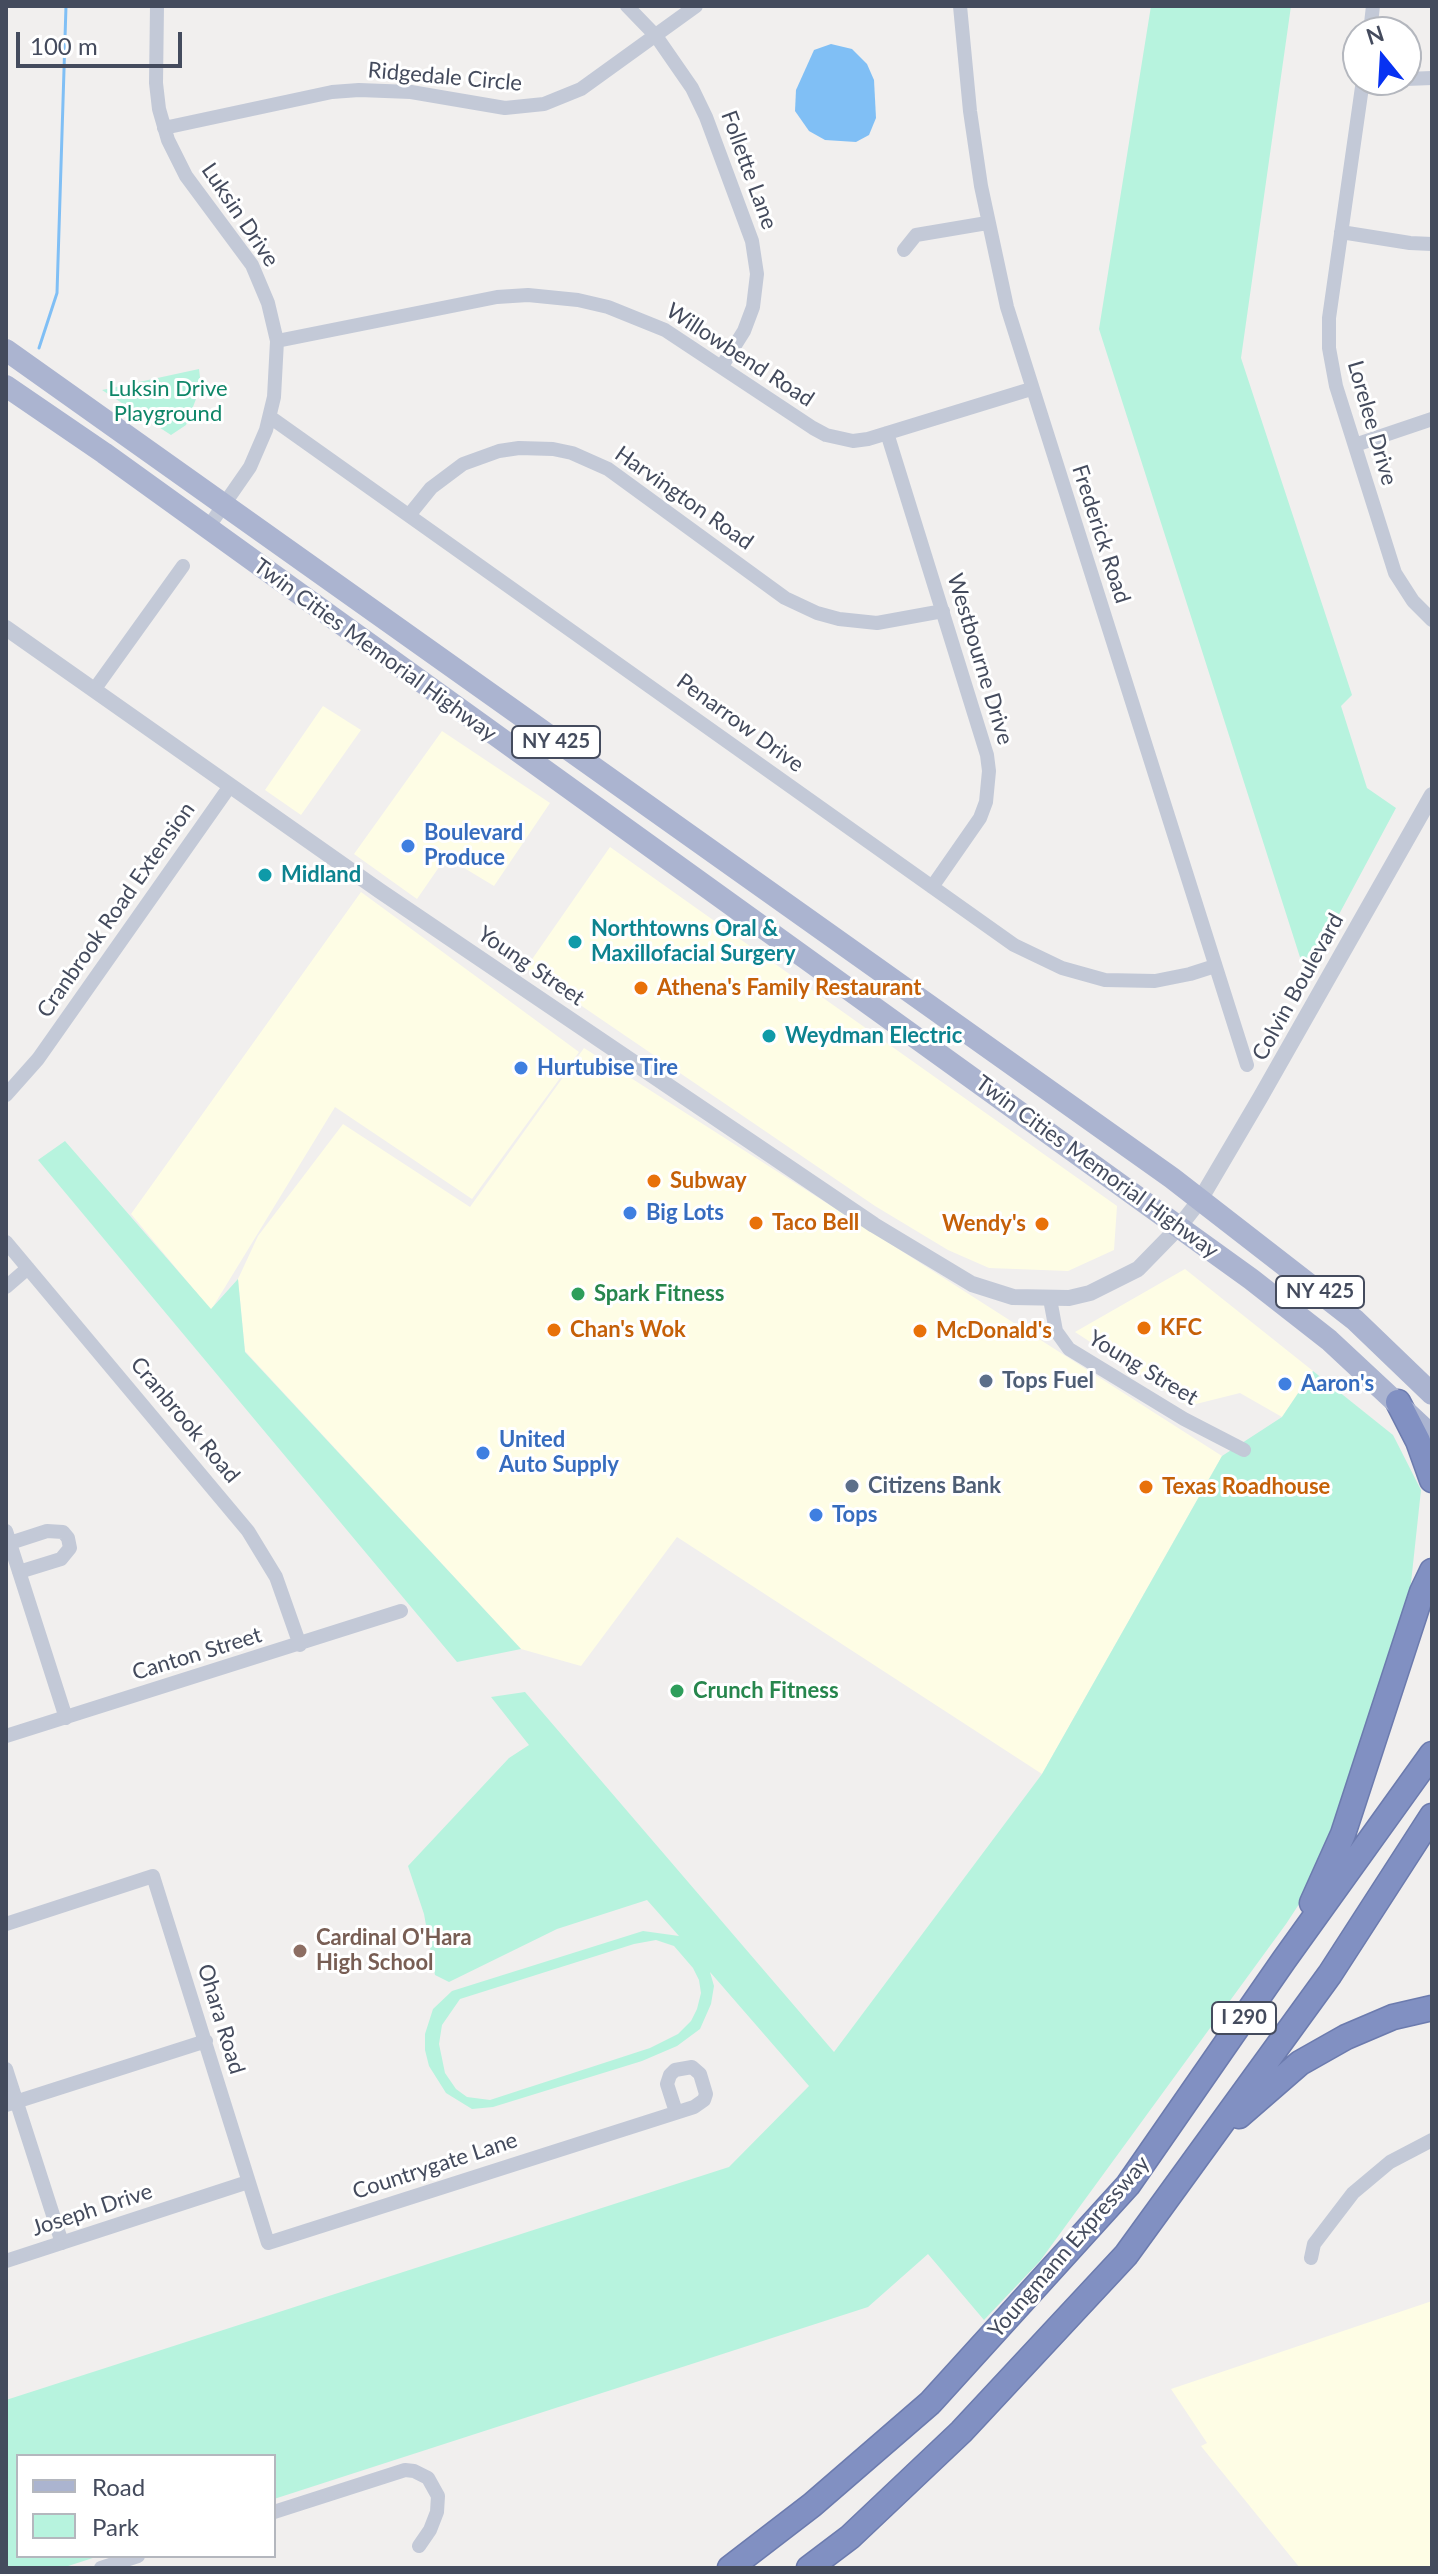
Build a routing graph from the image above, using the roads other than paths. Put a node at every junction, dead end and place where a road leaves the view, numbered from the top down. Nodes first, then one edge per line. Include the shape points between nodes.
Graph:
1 (157, 6) edge
2 (627, 6) edge
3 (696, 6) edge
4 (960, 6) edge
5 (656, 36) junction
6 (1361, 96) edge
7 (164, 128) junction
8 (987, 223) junction
9 (1341, 232) junction
10 (1432, 244) edge
11 (904, 250) dead end
12 (277, 341) junction
13 (6, 350) edge
14 (722, 366) junction
15 (6, 386) edge
16 (1031, 389) junction
17 (270, 417) junction
18 (1432, 419) edge
19 (887, 433) junction
20 (1355, 445) junction
21 (224, 505) junction
22 (410, 514) junction
23 (207, 529) junction
24 (183, 566) dead end
25 (943, 611) junction
26 (1432, 620) edge
27 (6, 628) edge
28 (94, 690) junction
29 (230, 786) junction
30 (1432, 795) edge
31 (1432, 822) edge
32 (1413, 827) junction
33 (932, 887) junction
34 (1215, 966) junction
35 (1247, 1065) dead end
36 (6, 1095) edge
37 (1200, 1200) junction
38 (1179, 1227) junction
39 (6, 1242) edge
40 (28, 1268) junction
41 (6, 1287) edge
42 (1050, 1299) junction
43 (1432, 1394) edge
44 (1398, 1402) junction
45 (1432, 1436) edge
46 (1244, 1450) dead end
47 (1432, 1480) edge
48 (8, 1537) edge
49 (1432, 1547) edge
50 (19, 1572) junction
51 (1427, 1582) edge
52 (401, 1611) dead end
53 (300, 1645) junction
54 (66, 1718) junction
55 (6, 1736) edge
56 (1432, 1754) edge
57 (1432, 1816) edge
58 (6, 1924) edge
59 (1284, 1960) junction
60 (1432, 2008) edge
61 (206, 2041) junction
62 (6, 2069) edge
63 (11, 2103) edge
64 (676, 2112) dead end
65 (1432, 2140) edge
66 (1193, 2159) junction
67 (248, 2182) junction
68 (62, 2243) junction
69 (1311, 2258) dead end
70 (6, 2261) edge
71 (276, 2511) edge
72 (419, 2546) dead end
73 (132, 2558) edge
74 (101, 2568) edge
75 (730, 2568) edge
76 (809, 2568) edge

1 - 7 street, Luksin Drive via 156,83
2 - 5 street, Follette Lane
3 - 5 street, Ridgedale Circle
4 - 8 street, Frederick Road
5 - 7 street, Ridgedale Circle via 581,89 544,104 505,108 411,92 359,90
5 - 14 street, Follette Lane via 706,117 756,258 753,307
6 - 9 street, Lorelee Drive
7 - 12 street, Luksin Drive via 186,176 252,265
8 - 11 street via 916,235
8 - 16 street, Frederick Road
9 - 10 street
9 - 20 street, Lorelee Drive via 1329,348
12 - 14 street, Willowbend Road via 467,301 528,295 578,300 637,317
12 - 17 street, Luksin Drive
13 - 21 main road, Twin Cities Memorial Highway / NY 425
14 - 19 street, Willowbend Road via 826,435 853,441
15 - 23 main road, Twin Cities Memorial Highway / NY 425
16 - 19 street, Willowbend Road
16 - 34 street, Frederick Road
17 - 21 street, Luksin Drive via 250,467
17 - 22 street, Penarrow Drive
18 - 20 street
19 - 25 street, Westbourne Drive
20 - 26 street, Lorelee Drive via 1395,573
21 - 23 street, Luksin Drive
21 - 37 main road, Twin Cities Memorial Highway / NY 425
22 - 25 street, Harvington Road via 431,488 463,464 499,451 553,449 608,469 785,598 817,613 877,623
22 - 33 street, Penarrow Drive
23 - 38 main road, Twin Cities Memorial Highway / NY 425
24 - 28 street
25 - 33 street, Westbourne Drive via 987,755 989,785 980,818
27 - 28 street, Young Street
28 - 29 street, Young Street
29 - 36 street, Cranbrook Road Extension via 38,1059
29 - 42 street, Young Street via 874,1225 972,1284 1013,1297
30 - 32 street, Colvin Boulevard
31 - 32 street
32 - 37 street, Colvin Boulevard
33 - 34 street, Penarrow Drive via 1014,945 1088,976 1155,981
34 - 35 street, Frederick Road
37 - 38 street, Young Street
37 - 43 main road, Twin Cities Memorial Highway / NY 425 via 1355,1320
38 - 42 street, Young Street via 1138,1269 1090,1293
38 - 44 main road, Twin Cities Memorial Highway / NY 425 via 1329,1340
39 - 40 street, Cranbrook Road
40 - 41 street
40 - 53 street, Cranbrook Road via 248,1531 276,1577
42 - 46 street, Young Street via 1056,1331 1069,1349
44 - 45 main road, Twin Cities Memorial Highway / NY 425
44 - 47 highway
48 - 50 street
48 - 50 street via 47,1531 63,1532 68,1538 70,1548 61,1559
49 - 51 highway
50 - 54 street
51 - 59 highway via 1343,1834
52 - 53 street, Canton Street
53 - 54 street, Canton Street
54 - 55 street, Canton Street
56 - 59 highway, Youngmann Expressway / I 290
57 - 66 highway, Youngmann Expressway / I 290 via 1330,1974
58 - 61 street, Ohara Road via 153,1876
59 - 75 highway, Youngmann Expressway / I 290 via 1128,2185 1048,2275 930,2403
60 - 66 highway via 1393,2017 1300,2063
61 - 63 street
61 - 67 street, Ohara Road
62 - 63 street
63 - 68 street
64 - 67 street, Countrygate Lane via 268,2243
65 - 69 street via 1390,2162 1353,2193 1314,2244
66 - 76 highway, Youngmann Expressway / I 290 via 1126,2255 961,2432 850,2537
67 - 68 street, Joseph Drive
68 - 70 street, Joseph Drive
71 - 72 street via 405,2470 419,2472 438,2496 437,2512
73 - 74 street

